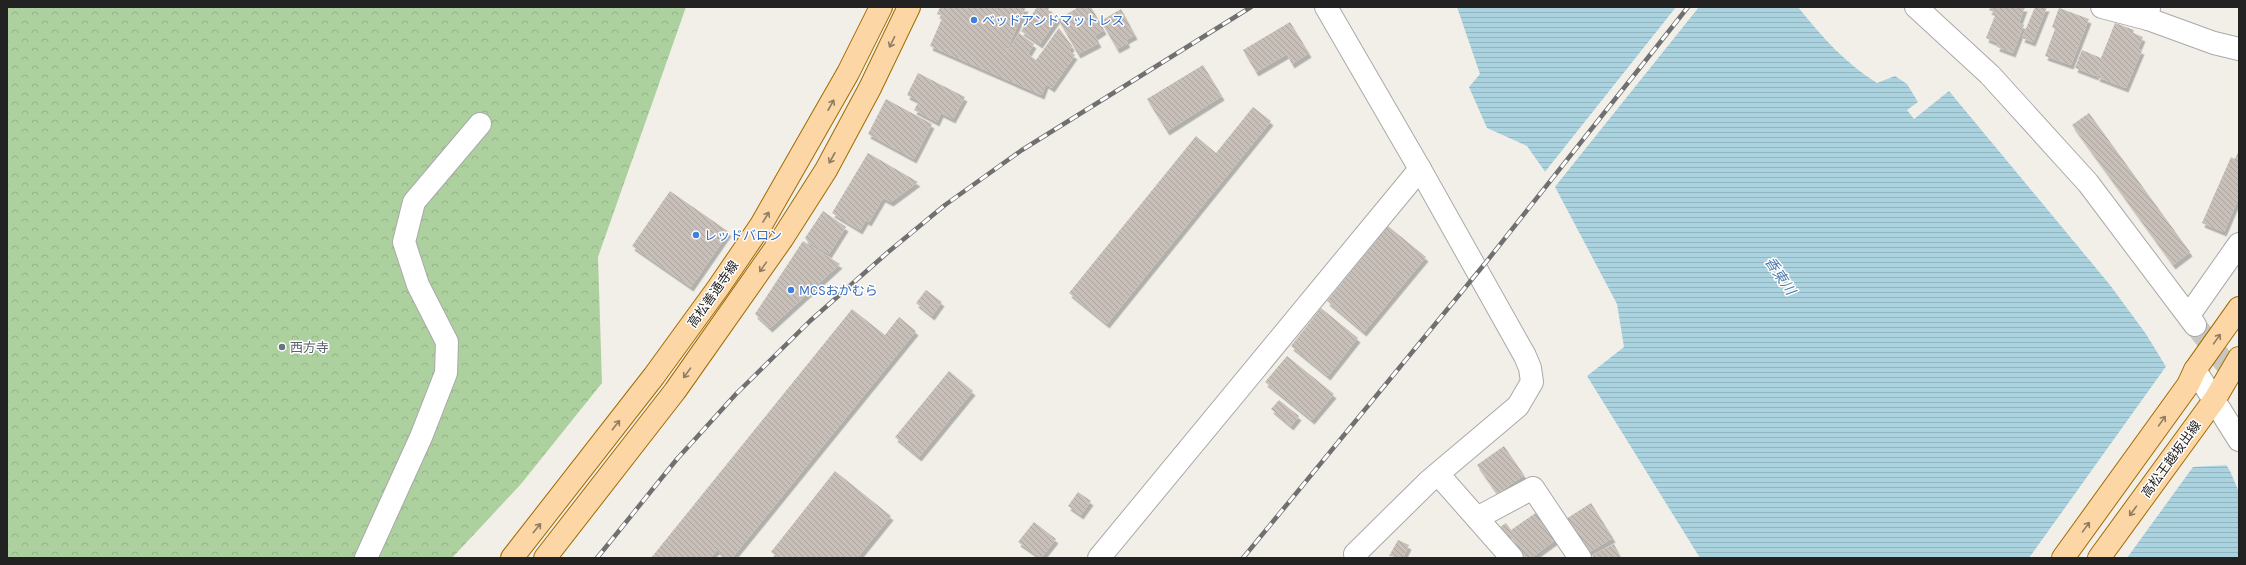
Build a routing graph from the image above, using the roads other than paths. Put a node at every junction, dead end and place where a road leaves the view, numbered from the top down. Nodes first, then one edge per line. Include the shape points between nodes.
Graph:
1 (881, 7) edge
2 (909, 7) edge
3 (1326, 7) edge
4 (1916, 7) edge
5 (2102, 7) edge
6 (2149, 13) edge
7 (2239, 49) edge
8 (480, 124) dead end
9 (1420, 169) junction
10 (2239, 244) edge
11 (2239, 308) edge
12 (2239, 358) edge
13 (2192, 377) junction
14 (2210, 405) junction
15 (2239, 440) edge
16 (1438, 474) junction
17 (1477, 518) junction
18 (1352, 556) edge
19 (366, 558) edge
20 (512, 558) edge
21 (545, 558) edge
22 (1099, 558) edge
23 (1512, 558) edge
24 (1580, 558) edge
25 (2063, 558) edge
26 (2099, 558) edge

20 -> 1 main road, 高松善通寺線 via 654,376 761,225 848,74
2 -> 21 main road, 高松善通寺線 via 870,88 826,170 782,240 674,391
3 - 9 street
4 - 10 street via 1990,75 2088,183 2192,320
5 - 6 street
6 - 7 street via 2214,43
8 - 19 street via 414,202 404,242 418,285 447,342 446,373 421,437
9 - 16 street via 1525,356 1532,382 1518,406
9 - 22 street
13 -> 11 main road
12 - 14 main road, 高松王越坂出線
13 - 14 street
25 -> 13 main road
14 - 15 street
14 -> 26 main road, 高松王越坂出線
16 - 17 street
16 - 18 street
17 - 23 street
17 - 24 street via 1534,488

